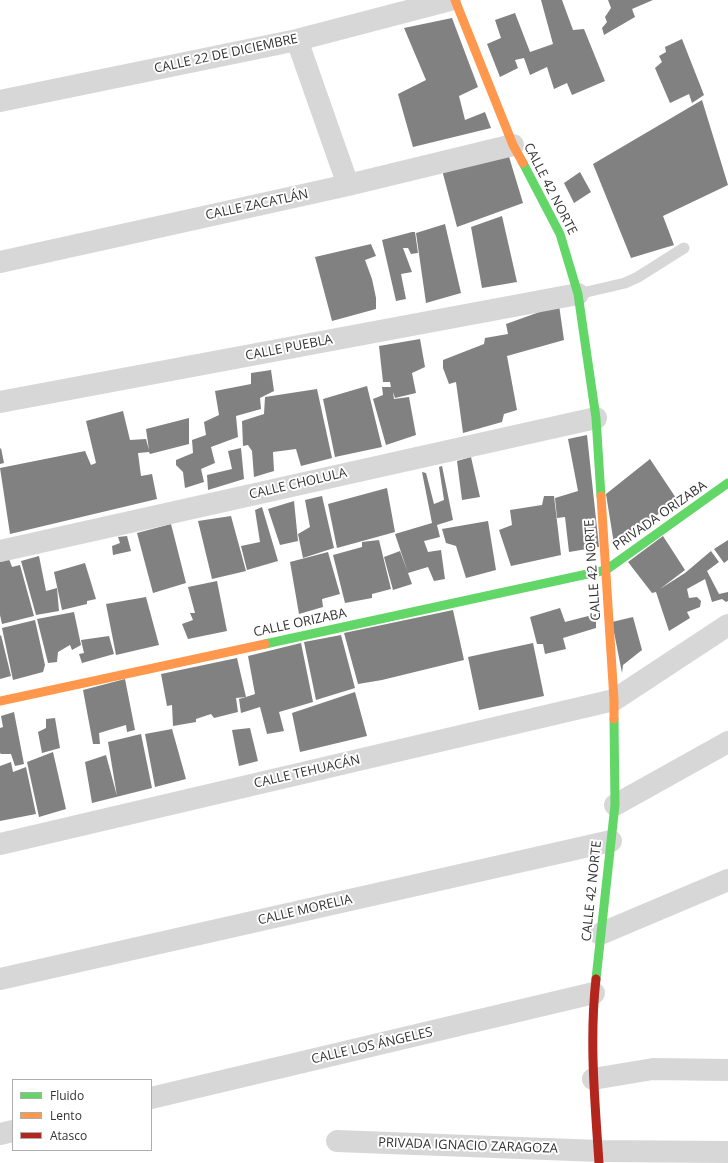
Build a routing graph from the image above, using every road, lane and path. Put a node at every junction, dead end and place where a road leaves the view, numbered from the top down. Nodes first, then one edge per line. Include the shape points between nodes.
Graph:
1 (450, 0) edge
2 (455, 0) edge
3 (297, 40) junction
4 (0, 101) edge
5 (513, 145) junction
6 (348, 185) junction
7 (684, 248) dead end
8 (0, 262) edge
9 (578, 294) junction
10 (0, 402) edge
11 (596, 418) junction
12 (728, 483) edge
13 (0, 551) edge
14 (606, 570) junction
15 (728, 625) edge
16 (614, 700) junction
17 (0, 701) edge
18 (728, 742) edge
19 (615, 805) junction
20 (611, 841) junction
21 (0, 844) edge
22 (728, 880) edge
23 (600, 934) junction
24 (0, 979) edge
25 (594, 993) junction
26 (728, 1070) edge
27 (593, 1079) junction
28 (152, 1098) edge
29 (12, 1131) edge
30 (0, 1134) edge
31 (337, 1141) dead end
32 (728, 1152) edge
33 (599, 1157) edge

1 - 3 street, CALLE 22 DE DICIEMBRE
2 - 5 street, CALLE 42 NORTE
3 - 4 street, CALLE 22 DE DICIEMBRE
3 - 6 street
5 - 6 street, CALLE ZACATLÁN
5 - 9 street, CALLE 42 NORTE via 560,234
6 - 8 street, CALLE ZACATLÁN
7 - 9 lane via 638,278
9 - 10 street, CALLE PUEBLA
9 - 11 street, CALLE 42 NORTE
11 - 13 street, CALLE CHOLULA
11 - 14 street, CALLE 42 NORTE
12 - 14 street, PRIVADA ORIZABA
14 - 16 street, CALLE 42 NORTE
14 - 17 street, CALLE ORIZABA
15 - 16 street
16 - 19 street, CALLE 42 NORTE
16 - 21 street, CALLE TEHUACÁN
18 - 19 street
19 - 20 street, CALLE 42 NORTE
20 - 23 street, CALLE 42 NORTE
20 - 24 street, CALLE MORELIA
22 - 23 street
23 - 25 street, CALLE 42 NORTE
25 - 27 street, CALLE 42 NORTE
25 - 28 street, CALLE LOS ÁNGELES
26 - 27 street via 653,1069
27 - 33 street, CALLE 42 NORTE
29 - 30 street
31 - 33 street, PRIVADA IGNACIO ZARAGOZA
32 - 33 street, PRIVADA IGNACIO ZARAGOZA

